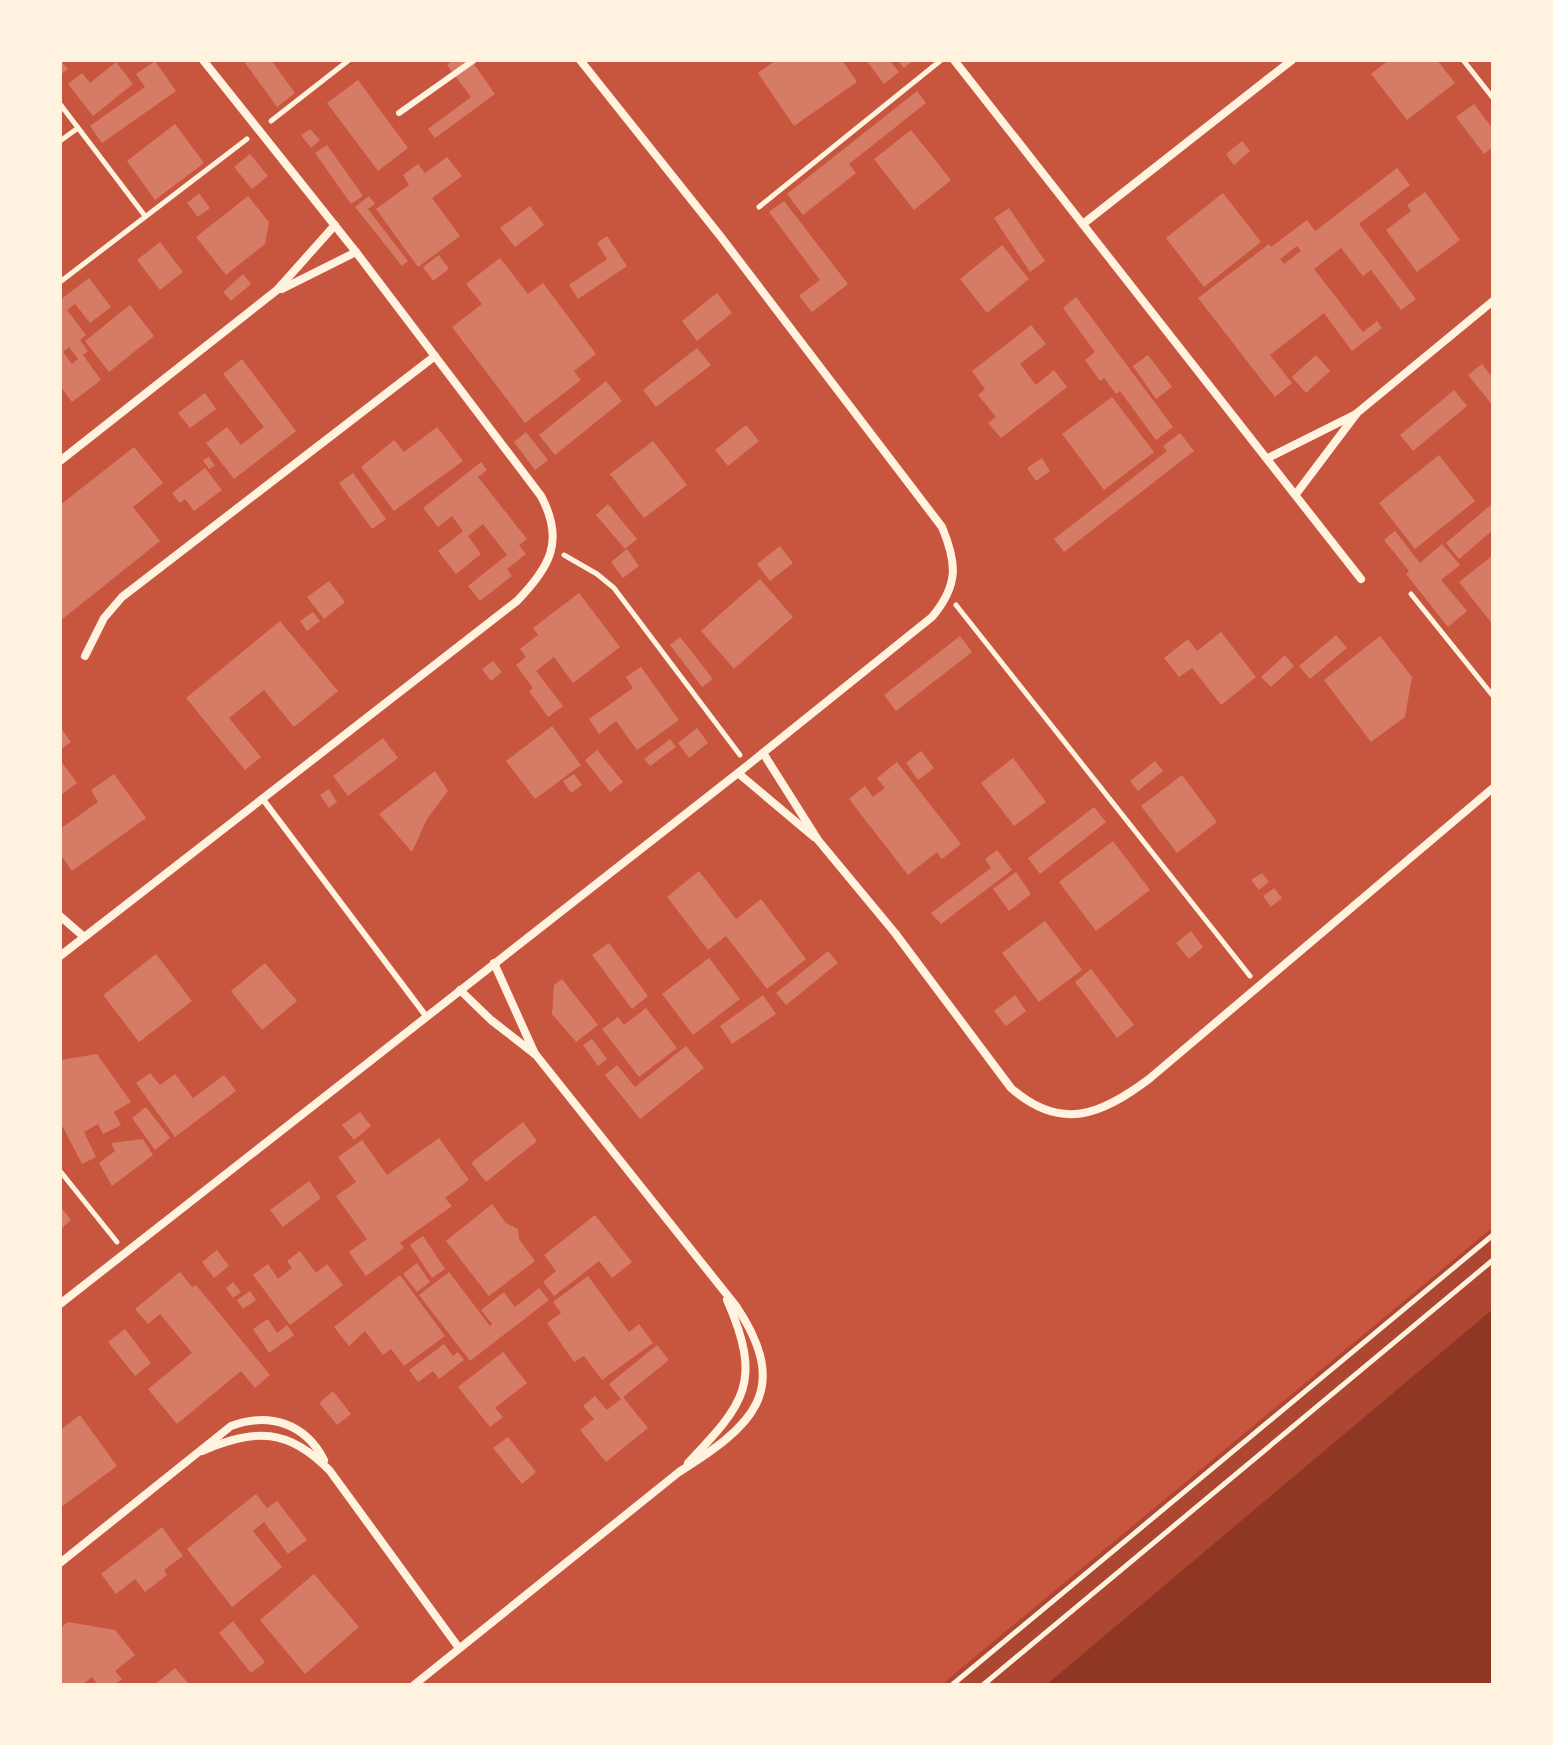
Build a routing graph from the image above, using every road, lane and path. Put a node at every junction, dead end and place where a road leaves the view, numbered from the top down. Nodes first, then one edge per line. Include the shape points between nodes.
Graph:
1 (203, 60) edge
2 (349, 60) edge
3 (474, 60) edge
4 (580, 60) edge
5 (941, 60) edge
6 (954, 60) edge
7 (1292, 60) edge
8 (1463, 60) edge
9 (1493, 98) edge
10 (60, 104) edge
11 (399, 113) dead end
12 (78, 128) junction
13 (259, 130) junction
14 (60, 141) edge
15 (759, 207) dead end
16 (145, 216) junction
17 (1083, 224) junction
18 (335, 225) junction
19 (356, 252) junction
20 (60, 282) edge
21 (277, 290) junction
22 (1493, 301) edge
23 (435, 356) junction
24 (1357, 413) junction
25 (1268, 458) junction
26 (60, 461) edge
27 (1296, 494) junction
28 (553, 550) junction
29 (1361, 579) dead end
30 (1411, 594) dead end
31 (948, 595) junction
32 (85, 656) dead end
33 (1493, 696) edge
34 (763, 753) junction
35 (748, 766) junction
36 (738, 773) junction
37 (1493, 788) edge
38 (262, 798) junction
39 (818, 840) junction
40 (60, 916) edge
41 (83, 936) junction
42 (60, 956) edge
43 (494, 963) junction
44 (1258, 986) junction
45 (460, 990) junction
46 (426, 1016) junction
47 (536, 1055) junction
48 (60, 1171) edge
49 (1493, 1235) edge
50 (125, 1253) junction
51 (1493, 1260) edge
52 (721, 1287) junction
53 (60, 1304) edge
54 (202, 1451) junction
55 (330, 1471) junction
56 (679, 1472) junction
57 (60, 1563) edge
58 (459, 1648) junction
59 (414, 1685) edge
60 (952, 1685) edge
61 (983, 1685) edge

1 - 13 street
2 - 13 path
3 - 11 lane
4 - 31 street via 942,527 953,553
5 - 15 path
6 - 17 street
7 - 17 street
8 - 9 path
10 - 12 path
12 - 14 path
12 - 16 path
13 - 16 path
13 - 18 street
16 - 20 path
17 - 25 street
18 - 19 street
18 - 21 street
19 - 21 street
19 - 23 street
21 - 26 street
22 - 24 street
23 - 28 street via 541,496 551,514
23 - 32 street via 122,597 104,618
24 - 25 street
24 - 27 street
25 - 27 street
27 - 29 street
28 - 35 path via 614,588
28 - 38 street via 517,601
30 - 33 path
31 - 34 street via 932,617
31 - 44 path
34 - 35 street
34 - 39 street
35 - 36 street
36 - 39 street
36 - 43 street
37 - 44 street
38 - 41 street
38 - 46 lane
39 - 44 street via 1011,1088 1045,1111 1090,1113 1121,1100
40 - 41 street
41 - 42 street
43 - 45 street
43 - 47 street
45 - 46 street
45 - 47 street
46 - 50 street
47 - 52 street
48 - 50 path
49 - 60 path
50 - 53 street
51 - 61 path
52 - 56 street via 746,1352 747,1376 729,1418
52 - 56 street via 748,1323 764,1372 757,1402 744,1425
54 - 55 street via 234,1437 270,1436 304,1448
54 - 55 street via 231,1426 264,1418 282,1421 309,1439
54 - 57 street
55 - 58 street
56 - 58 street
58 - 59 street

